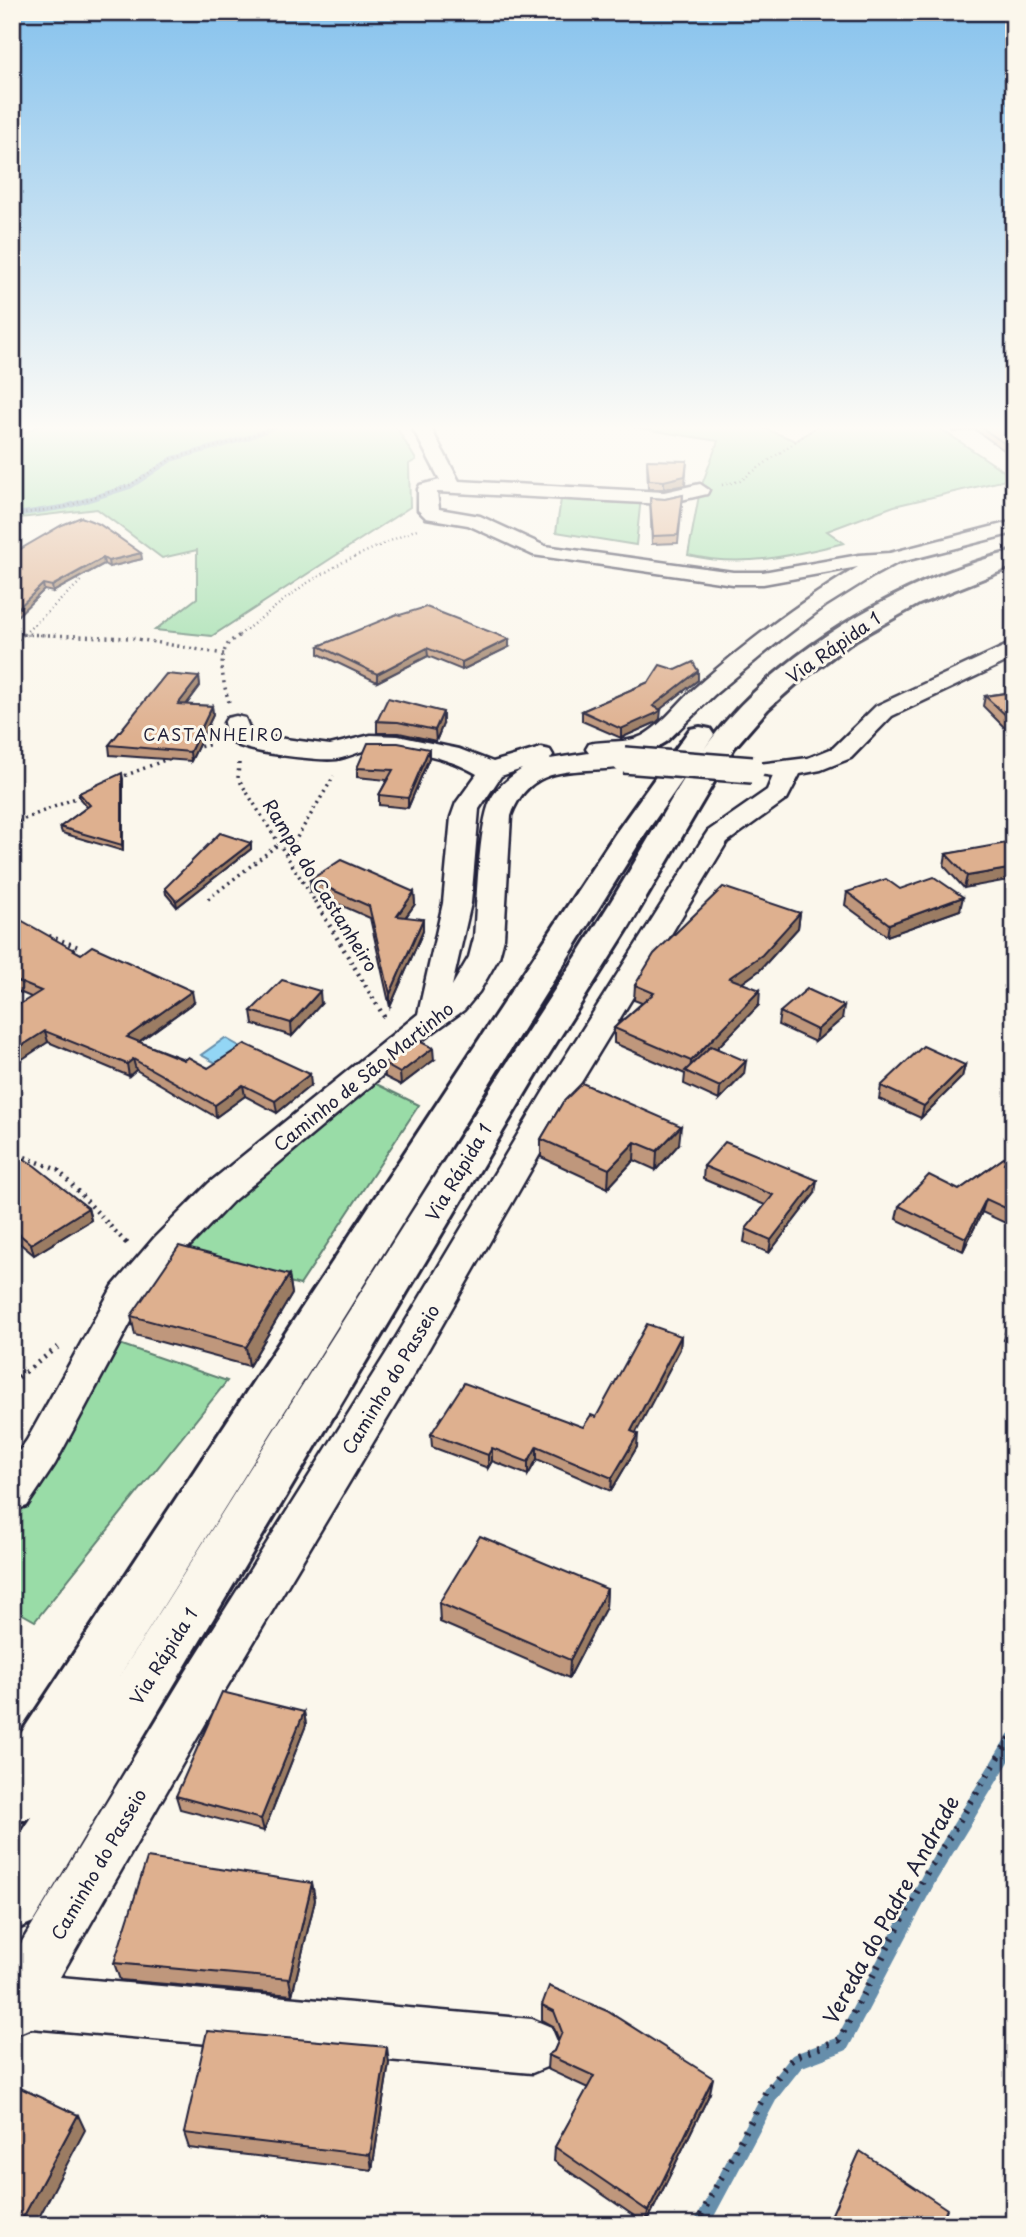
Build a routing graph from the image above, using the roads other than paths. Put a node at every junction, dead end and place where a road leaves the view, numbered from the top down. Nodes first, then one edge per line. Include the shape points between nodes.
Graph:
1 (493, 529) edge
2 (1005, 529) edge
3 (1014, 544) edge
4 (1014, 558) edge
5 (890, 559) junction
6 (1014, 649) edge
7 (238, 730) road end
8 (771, 769) junction
9 (490, 771) junction
10 (433, 1019) junction
11 (12, 1494) edge
12 (12, 1797) edge
13 (12, 1901) edge
14 (15, 2004) edge
15 (532, 2046) dead end

1 - 5 street via 540,551 733,578 763,578
2 - 5 street
3 - 12 highway, Via Rápida 1 via 900,585 820,626 730,701 699,736 630,834
4 - 13 highway, Via Rápida 1 via 919,594 846,633 757,705 726,743 522,1067
5 - 9 street via 811,607 731,669 651,741 539,755
6 - 8 street, Caminho de São Martinho via 884,711 842,753 812,765
7 - 9 street via 249,742 326,752 368,742 402,743
8 - 10 street, Caminho de São Martinho, bridge via 579,761 541,770 516,785 501,801 484,957 464,992
8 - 14 street, Caminho do Passeio via 778,794 717,837 564,1084
9 - 10 street via 469,801 464,818 457,903
10 - 11 street, Caminho de São Martinho via 221,1192 150,1268 126,1296 41,1451
14 - 15 street

